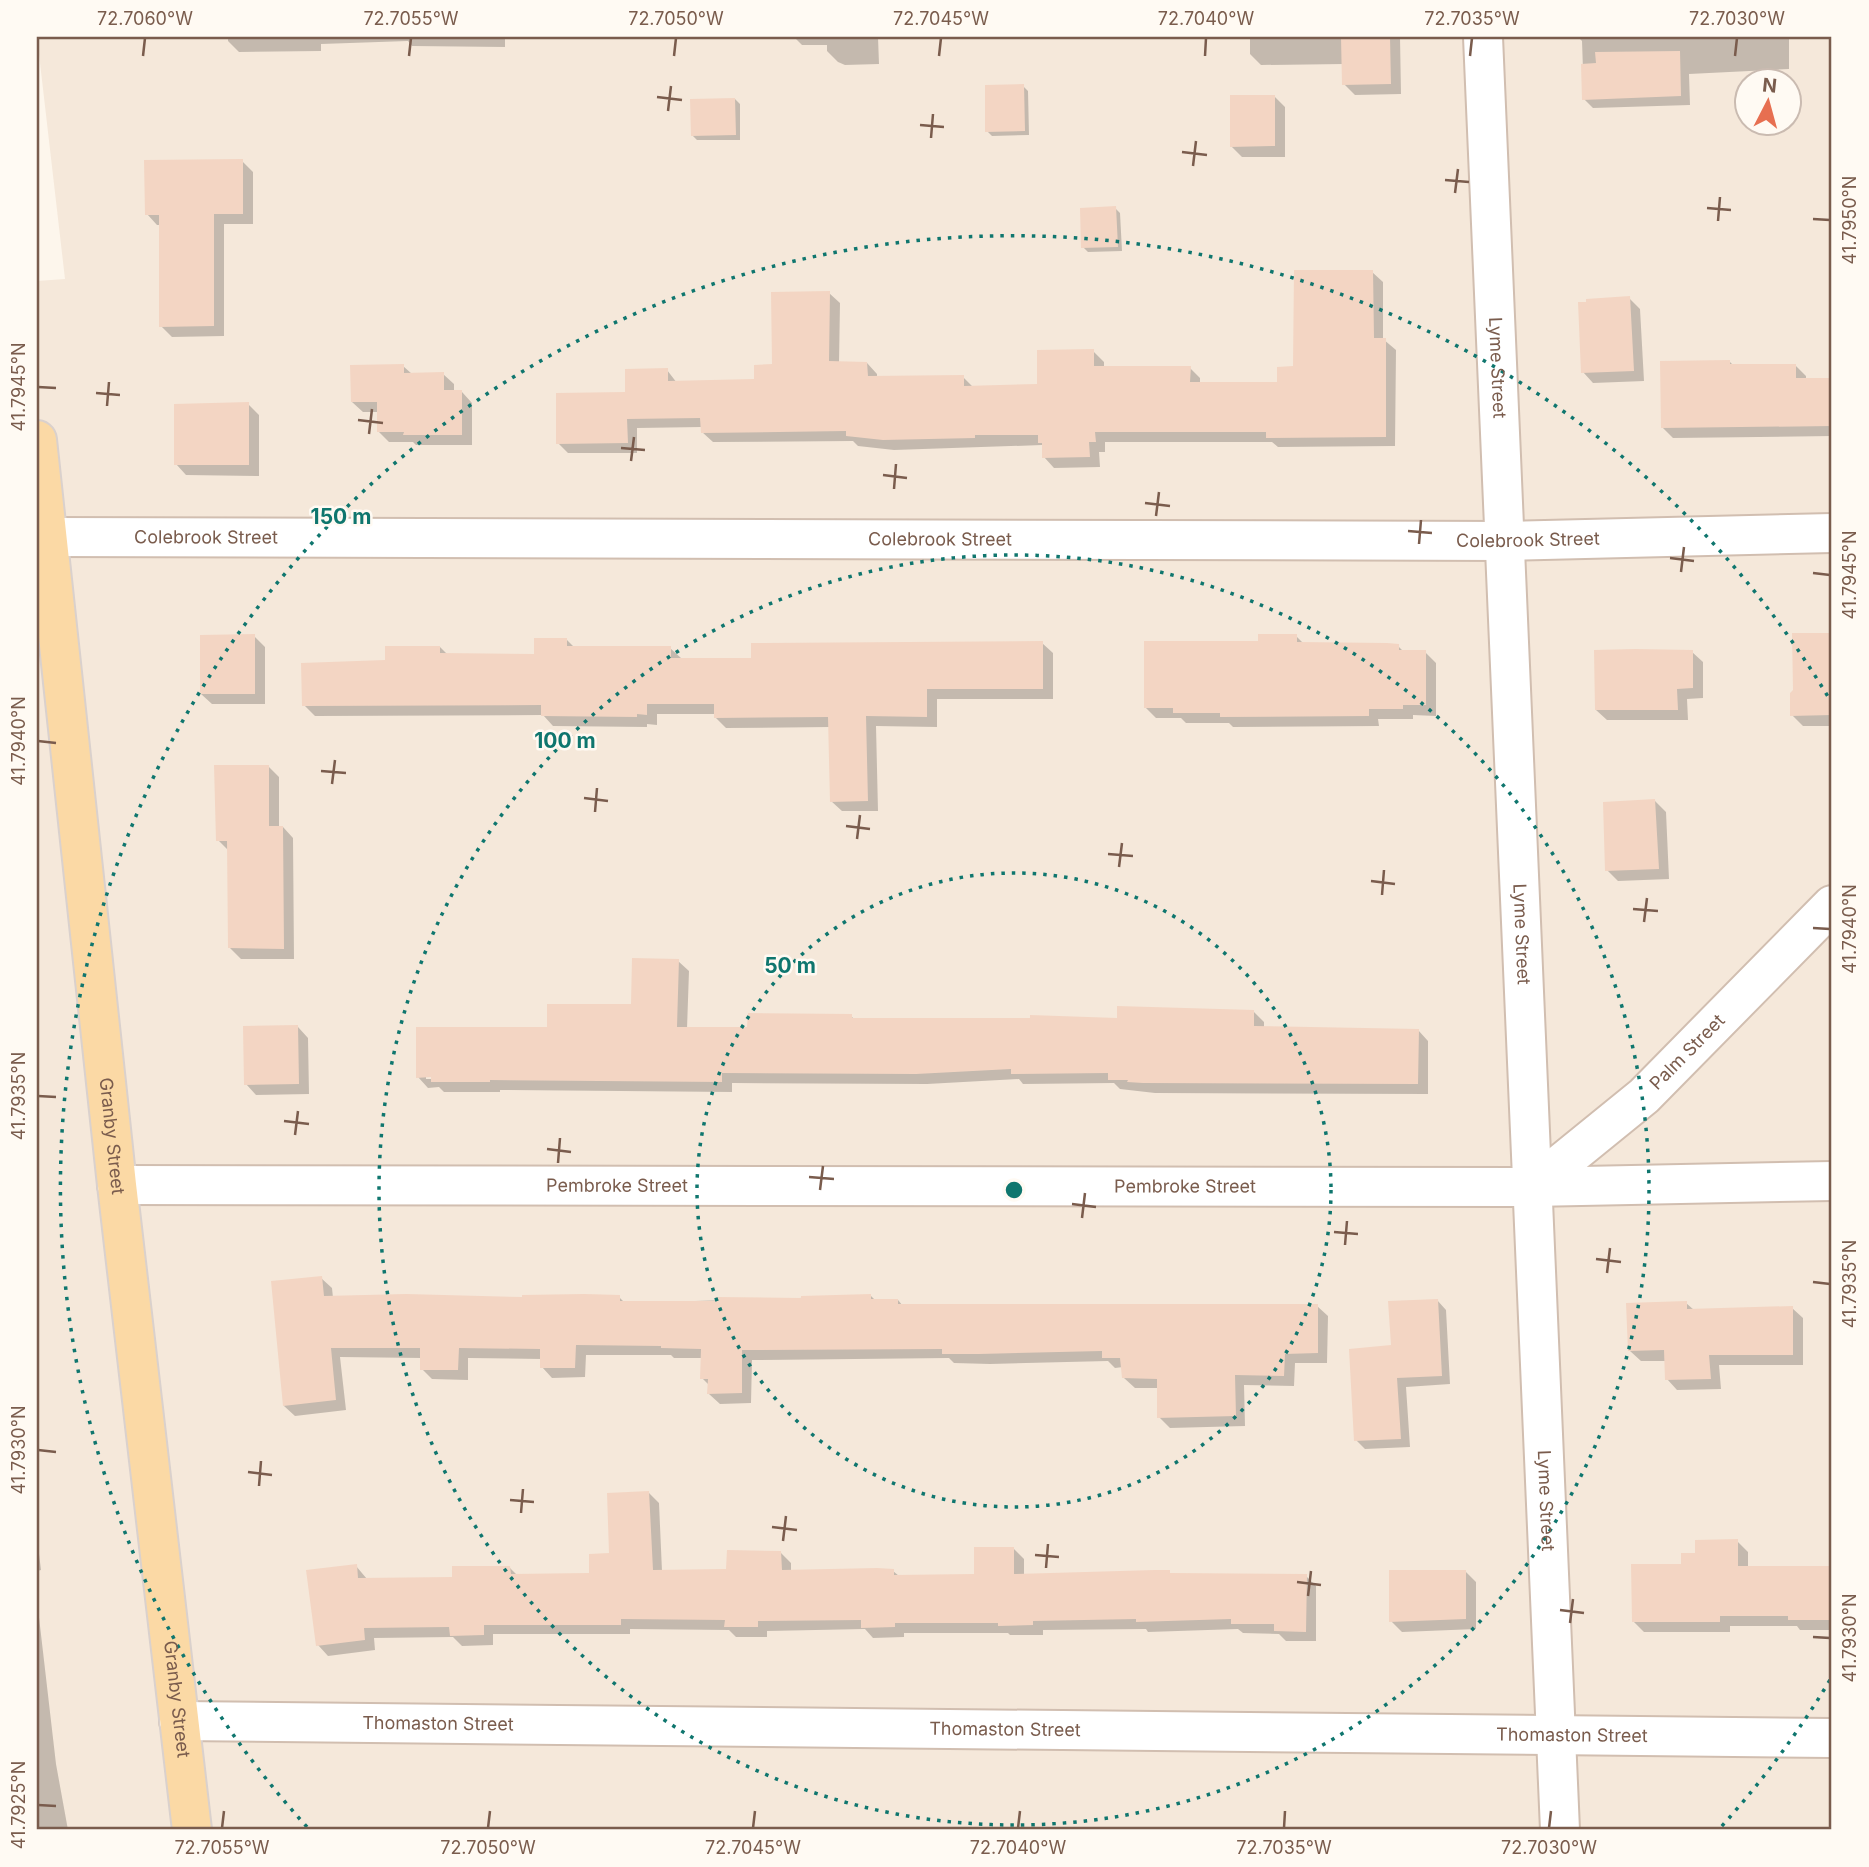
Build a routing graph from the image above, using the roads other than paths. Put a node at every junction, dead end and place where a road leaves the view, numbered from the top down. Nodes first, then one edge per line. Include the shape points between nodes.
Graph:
1 (1483, 37) edge
2 (37, 440) edge
3 (1832, 533) edge
4 (48, 537) junction
5 (1505, 541) junction
6 (1832, 905) edge
7 (1832, 1181) edge
8 (117, 1185) junction
9 (1532, 1187) junction
10 (178, 1721) junction
11 (1556, 1736) junction
12 (1832, 1738) edge
13 (192, 1830) edge
14 (1560, 1830) edge

1 - 5 street, Lyme Street
2 - 4 main road, Granby Street
3 - 5 street, Colebrook Street
4 - 5 street, Colebrook Street
4 - 8 main road, Granby Street
5 - 9 street, Lyme Street
6 - 9 street, Palm Street via 1644,1096
7 - 9 street, Pembroke Street
8 - 9 street, Pembroke Street
8 - 10 main road, Granby Street
9 - 11 street, Lyme Street
10 - 11 street, Thomaston Street
10 - 13 main road, Granby Street
11 - 12 street, Thomaston Street
11 - 14 street, Lyme Street

